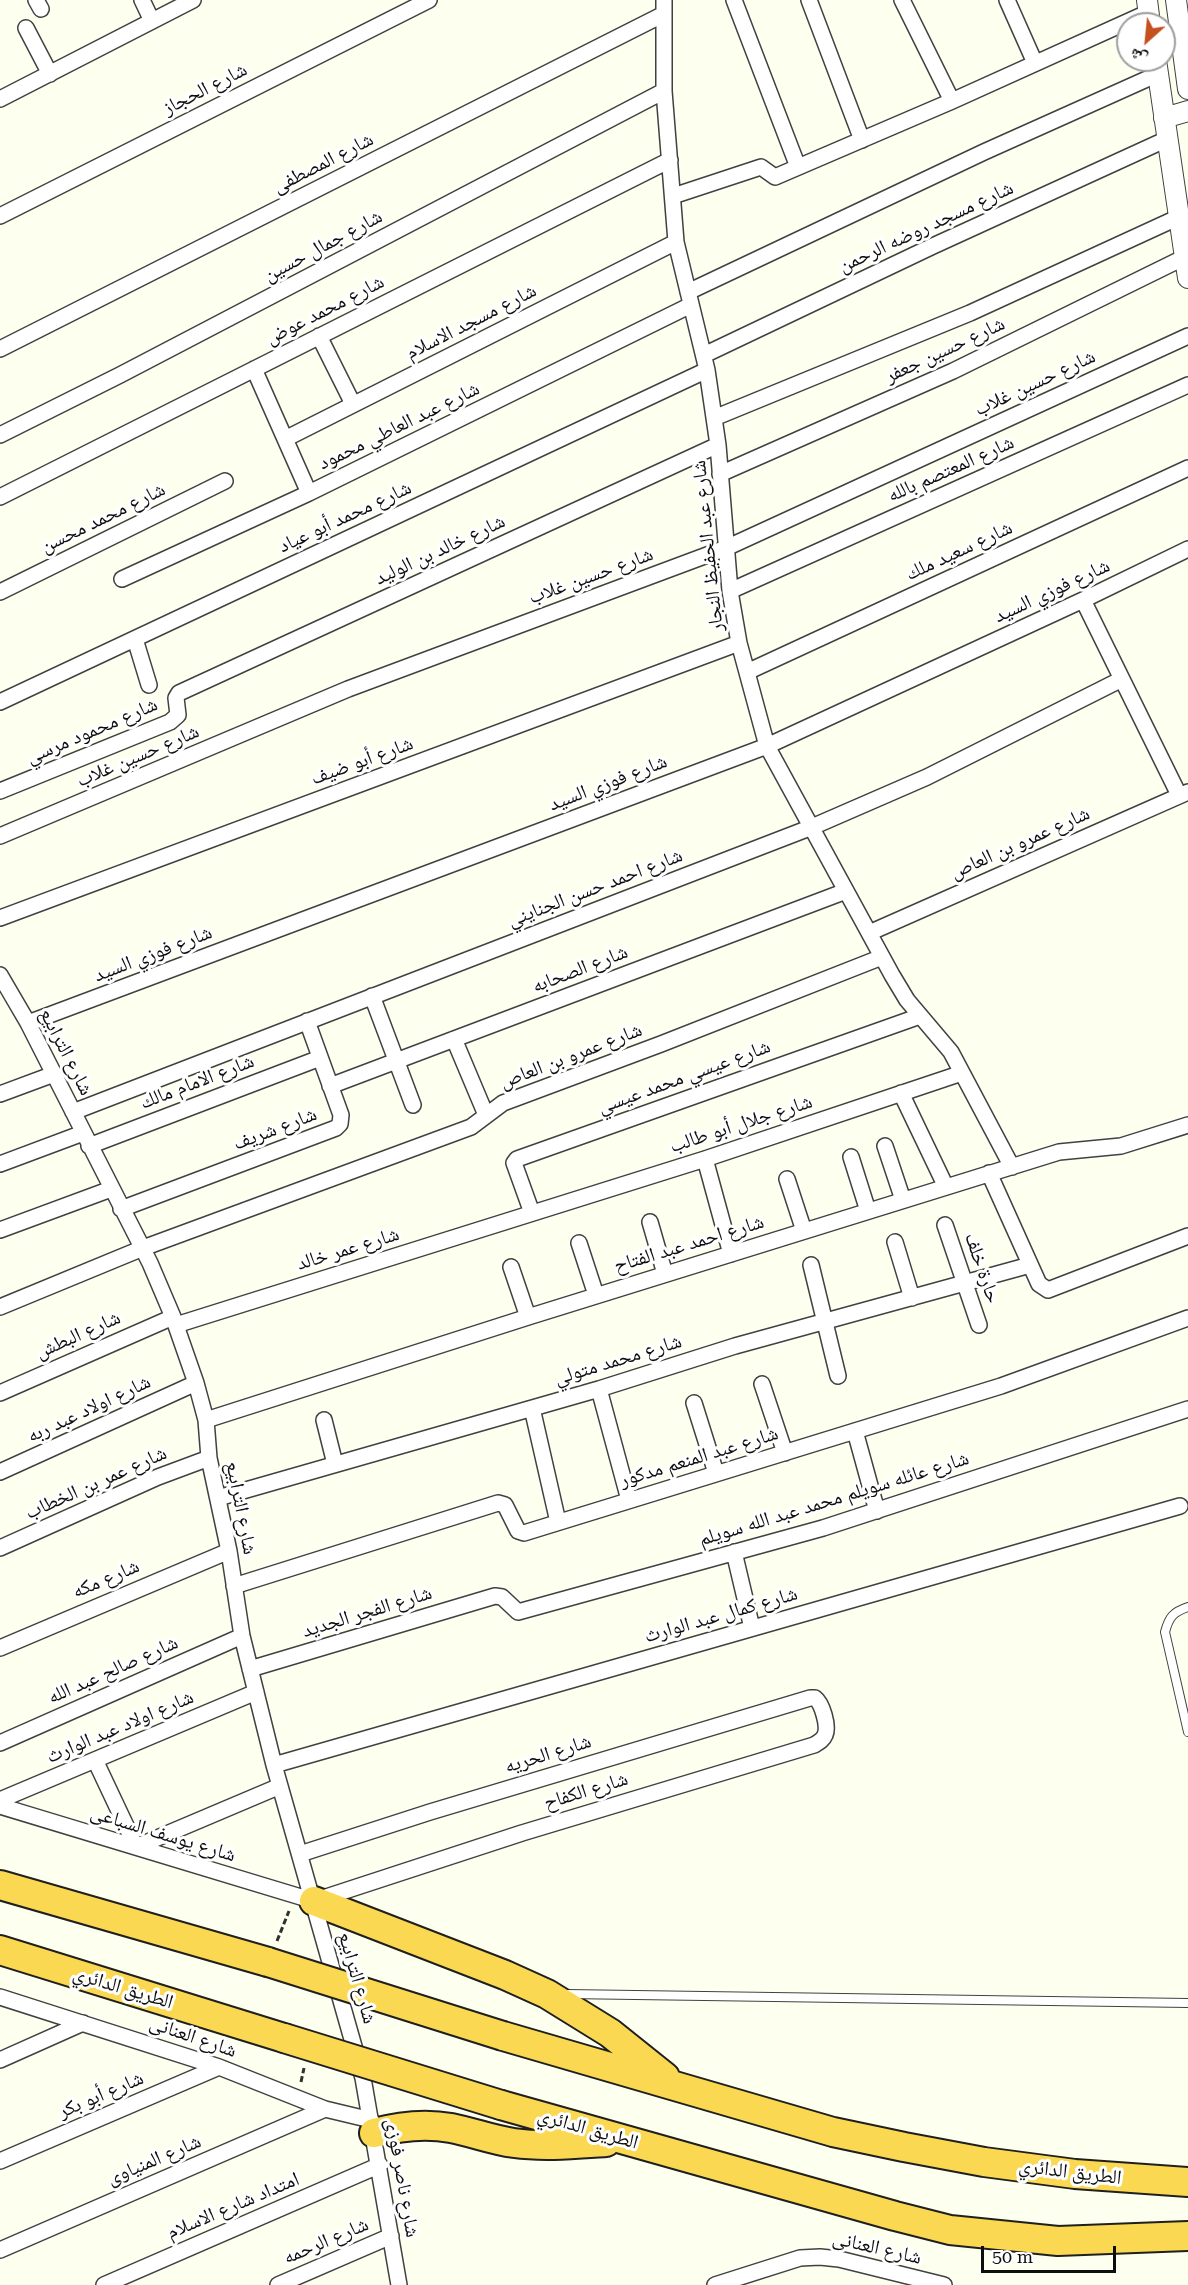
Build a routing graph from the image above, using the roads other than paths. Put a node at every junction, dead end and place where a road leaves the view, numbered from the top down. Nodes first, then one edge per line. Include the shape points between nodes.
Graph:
1 (142, 0) edge
2 (193, 0) edge
3 (429, 0) edge
4 (734, 0) edge
5 (809, 0) edge
6 (902, 0) edge
7 (1007, 0) edge
8 (1176, 0) edge
9 (664, 7) edge
10 (152, 21) junction
11 (26, 27) dead end
12 (1116, 27) edge
13 (1035, 63) junction
14 (1147, 72) edge
15 (1158, 72) edge
16 (50, 74) junction
17 (1188, 87) edge
18 (664, 91) junction
19 (0, 99) edge
20 (952, 101) junction
21 (1188, 111) edge
22 (1164, 117) junction
23 (1167, 139) junction
24 (862, 140) junction
25 (670, 160) junction
26 (798, 167) junction
27 (673, 196) junction
28 (0, 216) edge
29 (1179, 218) junction
30 (676, 242) junction
31 (1185, 257) junction
32 (1188, 278) edge
33 (690, 298) junction
34 (319, 336) junction
35 (1188, 336) edge
36 (0, 349) edge
37 (705, 363) junction
38 (254, 369) junction
39 (1188, 385) edge
40 (352, 405) junction
41 (714, 418) junction
42 (0, 435) edge
43 (285, 439) junction
44 (718, 445) junction
45 (1188, 468) edge
46 (720, 474) junction
47 (225, 481) dead end
48 (309, 493) junction
49 (0, 497) edge
50 (726, 548) junction
51 (1188, 549) edge
52 (122, 579) dead end
53 (730, 591) junction
54 (0, 592) edge
55 (1083, 600) junction
56 (135, 639) junction
57 (739, 643) junction
58 (747, 672) junction
59 (1122, 679) junction
60 (149, 685) dead end
61 (179, 693) joint
62 (0, 702) edge
63 (767, 746) junction
64 (0, 791) edge
65 (1184, 794) edge
66 (812, 827) junction
67 (0, 836) edge
68 (846, 891) junction
69 (0, 918) edge
70 (869, 933) junction
71 (882, 957) junction
72 (0, 975) edge
73 (372, 996) junction
74 (920, 1016) junction
75 (307, 1021) junction
76 (28, 1023) junction
77 (454, 1039) junction
78 (320, 1058) junction
79 (396, 1061) junction
80 (962, 1072) junction
81 (54, 1074) junction
82 (330, 1086) junction
83 (901, 1093) junction
84 (0, 1095) edge
85 (413, 1105) dead end
86 (72, 1112) junction
87 (486, 1115) junction
88 (1188, 1125) edge
89 (86, 1139) junction
90 (885, 1146) dead end
91 (851, 1157) dead end
92 (705, 1159) junction
93 (0, 1164) edge
94 (1012, 1167) junction
95 (989, 1173) junction
96 (787, 1179) dead end
97 (946, 1187) junction
98 (111, 1189) junction
99 (903, 1200) junction
100 (121, 1209) junction
101 (868, 1211) junction
102 (532, 1213) junction
103 (650, 1222) dead end
104 (945, 1225) dead end
105 (0, 1230) edge
106 (804, 1231) junction
107 (1188, 1236) edge
108 (895, 1242) dead end
109 (579, 1243) dead end
110 (143, 1248) junction
111 (731, 1254) junction
112 (811, 1265) dead end
113 (1030, 1265) junction
114 (511, 1267) dead end
115 (665, 1274) junction
116 (965, 1283) junction
117 (596, 1295) junction
118 (912, 1298) junction
119 (0, 1307) edge
120 (528, 1317) junction
121 (1188, 1317) edge
122 (174, 1321) junction
123 (825, 1322) junction
124 (979, 1325) dead end
125 (838, 1376) dead end
126 (196, 1383) junction
127 (762, 1383) dead end
128 (599, 1389) junction
129 (0, 1393) edge
130 (694, 1403) dead end
131 (532, 1408) junction
132 (1188, 1409) edge
133 (206, 1420) junction
134 (324, 1420) dead end
135 (855, 1431) junction
136 (785, 1453) junction
137 (209, 1458) junction
138 (335, 1464) junction
139 (0, 1472) edge
140 (716, 1473) junction
141 (219, 1498) junction
142 (629, 1500) junction
143 (1180, 1506) dead end
144 (877, 1511) junction
145 (558, 1522) junction
146 (0, 1548) edge
147 (229, 1551) junction
148 (734, 1552) junction
149 (234, 1586) junction
150 (495, 1596) joint
151 (1188, 1607) edge
152 (753, 1628) junction
153 (242, 1636) junction
154 (0, 1648) edge
155 (250, 1669) junction
156 (256, 1692) junction
157 (810, 1698) joint
158 (1186, 1712) edge
159 (1188, 1732) edge
160 (0, 1743) edge
161 (95, 1760) junction
162 (274, 1765) junction
163 (280, 1786) junction
164 (0, 1800) edge
165 (0, 1806) edge
166 (136, 1847) junction
167 (300, 1854) junction
168 (0, 1886) edge
169 (303, 1903) junction
170 (0, 1950) edge
171 (547, 1994) junction
172 (0, 1997) edge
173 (1188, 2003) edge
174 (83, 2023) junction
175 (0, 2060) edge
176 (219, 2067) junction
177 (363, 2078) joint
178 (676, 2086) junction
179 (325, 2109) junction
180 (373, 2127) junction
181 (630, 2141) junction
182 (0, 2161) edge
183 (380, 2165) junction
184 (1182, 2184) edge
185 (391, 2236) junction
186 (1188, 2236) edge
187 (0, 2250) edge
188 (936, 2284) edge
189 (104, 2285) edge
190 (278, 2285) edge
191 (399, 2285) edge
192 (715, 2285) edge

1 - 10 street
2 - 10 street
3 - 28 street, شارع الحجاز
4 - 26 street
5 - 24 street
6 - 20 street
7 - 13 street
8 - 17 street
9 - 18 street, شارع عبد الحفيظ النجار
9 - 36 street, شارع المصطفى
10 - 16 street
11 - 16 street
12 - 13 street
13 - 20 street
14 - 33 street, شارع عبد العاطي محمود
15 - 22 street
16 - 19 street
18 - 25 street, شارع عبد الحفيظ النجار
18 - 42 street, شارع جمال حسين
20 - 24 street
21 - 22 street
22 - 23 street
23 - 29 street
23 - 37 street, شارع مسجد روضه الرحمن via 933,246
24 - 26 street
25 - 27 street, شارع عبد الحفيظ النجار
25 - 34 street, شارع محمد عوض
26 - 27 street via 775,177 765,168 757,167
27 - 30 street, شارع عبد الحفيظ النجار
29 - 31 street
29 - 41 street via 970,313
30 - 33 street, شارع عبد الحفيظ النجار
30 - 40 street, شارع مسجد الاسلام
31 - 32 street
31 - 46 street, شارع حسين جعفر via 953,370
33 - 37 street, شارع عبد الحفيظ النجار
33 - 48 street, شارع عبد العاطي محمود
34 - 38 street, شارع محمد عوض
34 - 40 street
35 - 50 street, شارع حسين غلاب
37 - 41 street, شارع عبد الحفيظ النجار
37 - 56 street, شارع محمد أبو عياد
38 - 43 street
38 - 49 street, شارع محمد عوض
39 - 53 street, شارع المعتصم بالله
40 - 43 street, شارع مسجد الاسلام
41 - 44 street, شارع عبد الحفيظ النجار
43 - 48 street
44 - 46 street, شارع عبد الحفيظ النجار
44 - 61 street, شارع خالد بن الوليد
45 - 58 street, شارع سعيد ملك
46 - 50 street, شارع عبد الحفيظ النجار
47 - 54 street, شارع محمد محسن
48 - 52 street, شارع عبد العاطي محمود
50 - 53 street, شارع عبد الحفيظ النجار
50 - 67 street, شارع حسين غلاب via 348,689
51 - 55 street, شارع فوزي السيد
53 - 57 street, شارع عبد الحفيظ النجار
55 - 59 street
55 - 63 street, شارع فوزي السيد
56 - 60 street
56 - 62 street, شارع محمد أبو عياد
57 - 58 street, شارع عبد الحفيظ النجار
57 - 69 street, شارع أبو ضيف
58 - 63 street, شارع عبد الحفيظ النجار
59 - 65 street
59 - 66 street, شارع احمد حسن الجنايني via 927,777
61 - 64 street, شارع محمود مرسي via 177,715 170,722
63 - 66 street, شارع عبد الحفيظ النجار
63 - 76 street, شارع فوزي السيد
65 - 70 street, شارع عمرو بن العاص
66 - 68 street, شارع عبد الحفيظ النجار
66 - 73 street, شارع احمد حسن الجنايني
68 - 70 street, شارع عبد الحفيظ النجار
68 - 77 street, شارع الصحابه
70 - 71 street, شارع عبد الحفيظ النجار
71 - 74 street, شارع عبد الحفيظ النجار
71 - 87 street, شارع عمرو بن العاص via 503,1103
72 - 76 street, شارع الترابيع
73 - 75 street, شارع احمد حسن الجنايني
73 - 79 street
74 - 80 street, شارع عبد الحفيظ النجار via 951,1052
74 - 102 street, شارع عيسي محمد عيسي via 517,1159 514,1164
75 - 78 street, شارع شريف
75 - 86 street, شارع احمد حسن الجنايني
76 - 81 street, شارع الترابيع
77 - 79 street, شارع الصحابه
77 - 87 street
78 - 82 street, شارع شريف
78 - 89 street, شارع الامام مالك
79 - 82 street, شارع الصحابه
79 - 85 street
80 - 83 street, شارع جلال أبو طالب
80 - 94 street, شارع عبد الحفيظ النجار
81 - 84 street
81 - 86 street, شارع الترابيع
82 - 100 street, شارع شريف via 341,1115 336,1128
83 - 92 street, شارع جلال أبو طالب
83 - 97 street
86 - 89 street, شارع الترابيع
87 - 110 street, شارع عمرو بن العاص via 471,1127
88 - 94 street, شارع احمد عبد الفتاح via 1121,1146 1059,1152
89 - 93 street, شارع الامام مالك
89 - 98 street, شارع الترابيع
90 - 99 street
91 - 101 street
92 - 102 street, شارع جلال أبو طالب
92 - 111 street
94 - 95 street, شارع احمد عبد الفتاح
95 - 97 street, شارع احمد عبد الفتاح
95 - 113 street
96 - 106 street
97 - 99 street, شارع احمد عبد الفتاح
98 - 100 street, شارع الترابيع
98 - 105 street
99 - 101 street, شارع احمد عبد الفتاح
100 - 110 street, شارع الترابيع
101 - 106 street, شارع احمد عبد الفتاح
102 - 122 street, شارع عمر خالد
103 - 115 street
104 - 116 street, حارة خلف
106 - 111 street, شارع احمد عبد الفتاح
107 - 113 street via 1053,1289 1043,1288
108 - 118 street
109 - 117 street
110 - 119 street, شارع عمرو بن العاص
110 - 122 street, شارع الترابيع
111 - 115 street, شارع احمد عبد الفتاح
112 - 123 street
113 - 116 street, شارع محمد متولي
114 - 120 street
115 - 117 street, شارع احمد عبد الفتاح
116 - 118 street, شارع محمد متولي
116 - 124 street, حارة خلف
117 - 120 street, شارع احمد عبد الفتاح
118 - 123 street, شارع محمد متولي
120 - 133 street, شارع احمد عبد الفتاح
121 - 135 street, شارع عبد المنعم مدكور via 1002,1386
122 - 126 street, شارع الترابيع
122 - 129 street, شارع البطش
123 - 125 street
123 - 128 street, شارع محمد متولي
126 - 133 street, شارع الترابيع
126 - 139 street, شارع اولاد عبد ربه
127 - 136 street
128 - 131 street, شارع محمد متولي
128 - 142 street
130 - 140 street
131 - 138 street, شارع محمد متولي
131 - 145 street
132 - 144 street, شارع عائله سويلم محمد عبد الله سويلم
133 - 137 street, شارع الترابيع
134 - 138 street
135 - 136 street, شارع عبد المنعم مدكور
135 - 144 street
136 - 140 street, شارع عبد المنعم مدكور
137 - 141 street, شارع الترابيع
137 - 146 street, شارع عمر بن الخطاب
138 - 141 street, شارع محمد متولي
140 - 142 street, شارع عبد المنعم مدكور
141 - 147 street, شارع الترابيع
142 - 145 street, شارع عبد المنعم مدكور
143 - 152 street, شارع كمال عبد الوارث
144 - 148 street, شارع عائله سويلم محمد عبد الله سويلم
145 - 149 street, شارع عبد المنعم مدكور via 520,1532 505,1505 498,1503
147 - 149 street, شارع الترابيع
147 - 154 street, شارع مكه
148 - 150 street, شارع عائله سويلم محمد عبد الله سويلم via 518,1612 502,1597
148 - 152 street
149 - 153 street, شارع الترابيع
150 - 155 street, شارع الفجر الجديد
151 - 158 lane via 1168,1618 1165,1632
152 - 162 street, شارع كمال عبد الوارث
153 - 155 street, شارع الترابيع
153 - 160 street, شارع صالح عبد الله
155 - 156 street, شارع الترابيع
156 - 161 street, شارع اولاد عبد الوارث
156 - 162 street, شارع الترابيع
157 - 167 street, شارع الحريه
157 - 169 street, شارع الكفاح via 821,1705 826,1730 814,1745
158 - 159 lane
161 - 164 street, شارع اولاد عبد الوارث
161 - 166 street
162 - 163 street, شارع الترابيع
163 - 166 street
163 - 167 street, شارع الترابيع
165 - 166 street, شارع يوسف السباعى
166 - 169 street, شارع يوسف السباعى
167 - 169 street, شارع الترابيع
168 - 178 highway, الطريق الدائري, bridge via 268,1962
169 - 171 highway via 494,1971
169 - 177 street, شارع الترابيع
170 - 181 highway, الطريق الدائري, bridge
171 - 173 lane
171 - 178 highway via 610,2033
172 - 174 street, شارع العنانى
174 - 175 street
174 - 176 street, شارع العنانى
176 - 179 street, شارع العنانى
176 - 182 street, شارع أبو بكر
177 - 180 street, شارع ناصر فوزى
178 - 184 highway, الطريق الدائري via 833,2132 904,2147 1075,2174
179 - 180 street, شارع العنانى
179 - 187 street, شارع المنياوى
180 - 181 highway via 451,2128 525,2144
180 - 183 street, شارع ناصر فوزى
181 - 186 highway, الطريق الدائري via 950,2230 1058,2241
183 - 185 street, شارع ناصر فوزى
183 - 189 street, امتداد شارع الاسلام
185 - 190 street, شارع الرحمه
185 - 191 street, شارع ناصر فوزى
188 - 192 street, شارع العنانى via 820,2257 800,2258

